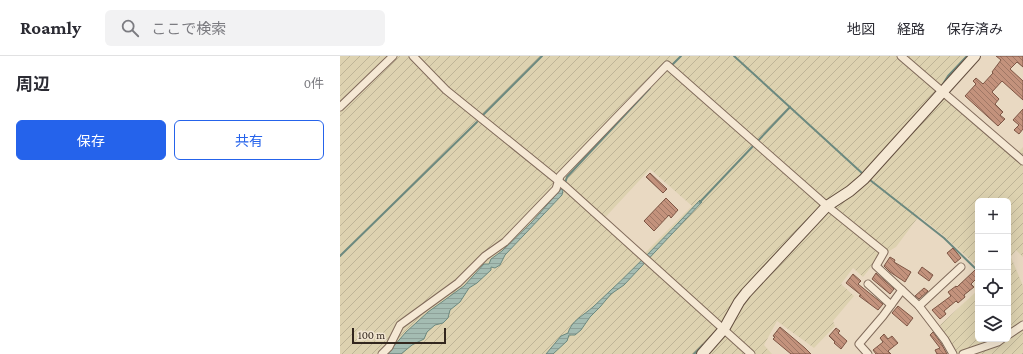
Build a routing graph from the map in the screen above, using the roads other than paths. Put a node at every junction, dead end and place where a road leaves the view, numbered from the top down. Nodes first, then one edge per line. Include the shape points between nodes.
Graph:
1 (393, 56) edge
2 (413, 56) edge
3 (901, 56) edge
4 (975, 56) edge
5 (943, 92) junction
6 (340, 107) edge
7 (1023, 161) edge
8 (562, 185) junction
9 (827, 206) junction
10 (961, 267) dead end
11 (868, 284) dead end
12 (902, 290) junction
13 (891, 305) junction
14 (919, 306) junction
15 (1023, 325) edge
16 (724, 330) junction
17 (1011, 333) edge
18 (998, 342) edge
19 (382, 354) edge
20 (702, 354) edge
21 (751, 354) edge
22 (868, 354) edge
23 (953, 354) edge
24 (963, 354) edge

1 - 6 street
2 - 8 street via 446,90
3 - 5 street
4 - 5 street
5 - 7 street
5 - 9 street via 864,179
8 - 9 street via 560,176 670,67
8 - 16 street
8 - 19 street via 458,284 400,325 389,347
9 - 12 street via 884,252 876,266
9 - 16 street via 746,293
10 - 14 street
11 - 13 street
12 - 13 street
12 - 14 street
13 - 22 street via 859,344
14 - 23 street
15 - 17 street
16 - 20 street
16 - 21 street
18 - 24 street

